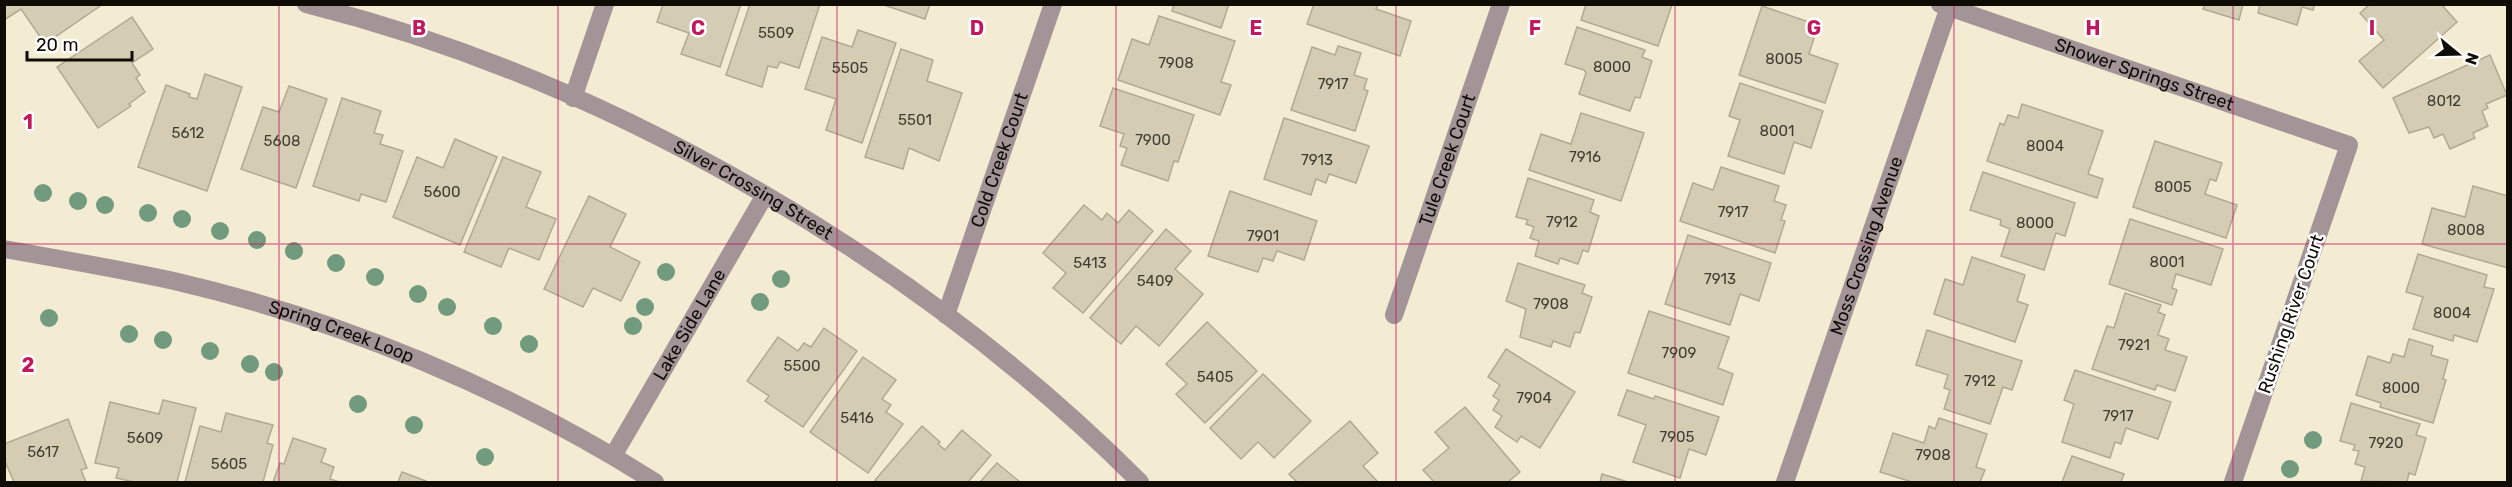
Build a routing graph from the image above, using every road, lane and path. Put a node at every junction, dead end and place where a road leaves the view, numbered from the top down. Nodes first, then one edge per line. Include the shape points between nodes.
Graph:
1 (306, 4) edge
2 (605, 4) edge
3 (1053, 4) edge
4 (1501, 4) edge
5 (1944, 6) edge
6 (573, 98) junction
7 (2349, 145) joint
8 (765, 195) junction
9 (4, 249) edge
10 (946, 315) junction
11 (1394, 315) dead end
12 (614, 456) junction
13 (655, 483) edge
14 (1140, 483) edge
15 (1785, 483) edge
16 (2233, 483) edge

1 - 6 street, Silver Crossing Street via 456,51
2 - 6 street
3 - 10 street, Cold Creek Court
4 - 11 street, Tule Creek Court
5 - 7 street, Shower Springs Street
5 - 15 street, Moss Crossing Avenue
6 - 8 street, Silver Crossing Street
7 - 16 street, Rushing River Court
8 - 10 street, Silver Crossing Street
8 - 12 street, Lake Side Lane
9 - 12 street, Spring Creek Loop via 176,282 284,312 390,349 493,393
10 - 14 street, Silver Crossing Street via 999,355
12 - 13 street, Spring Creek Loop

